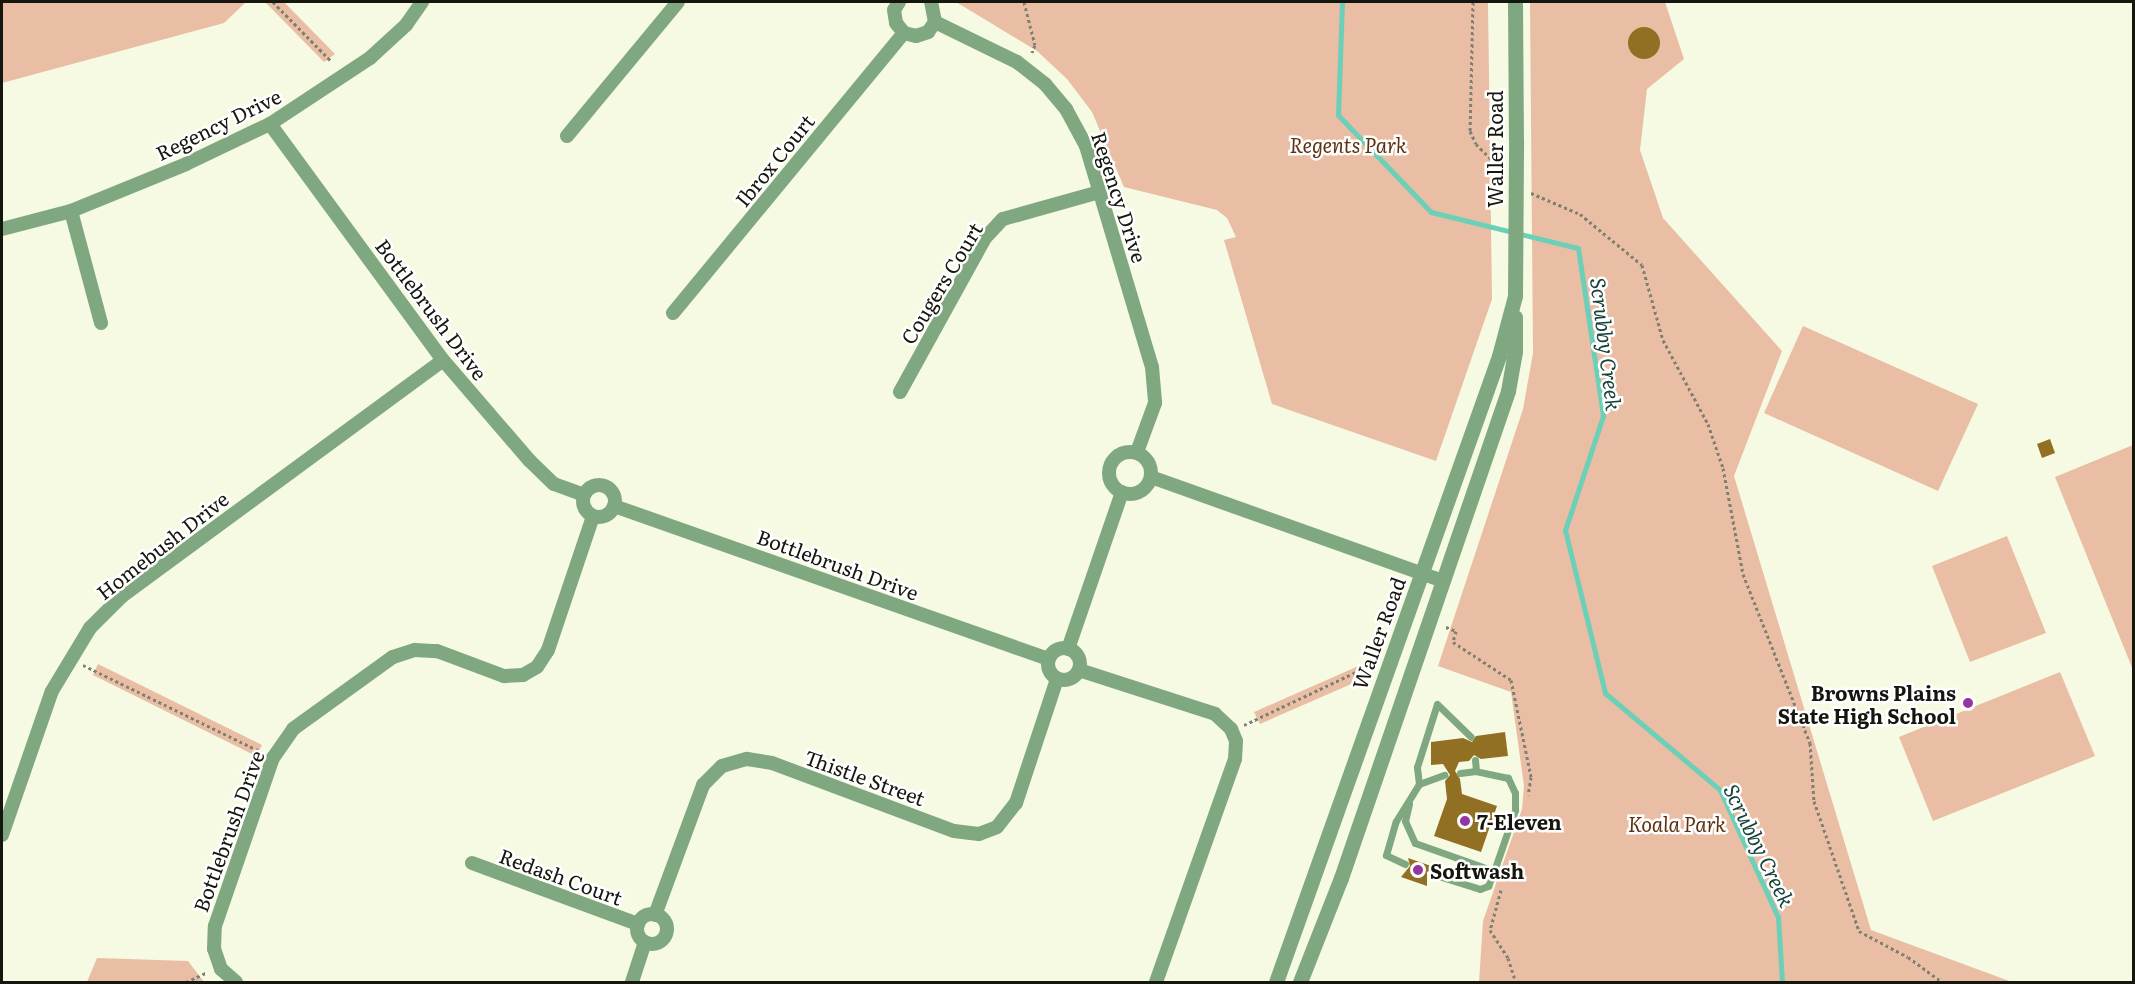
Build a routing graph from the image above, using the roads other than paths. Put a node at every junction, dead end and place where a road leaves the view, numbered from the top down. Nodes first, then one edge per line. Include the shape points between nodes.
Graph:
1 (422, 2) edge
2 (678, 2) edge
3 (895, 2) edge
4 (931, 2) edge
5 (1515, 2) edge
6 (935, 22) junction
7 (904, 33) junction
8 (270, 124) junction
9 (567, 136) dead end
10 (1100, 192) junction
11 (71, 211) junction
12 (2, 229) edge
13 (1515, 296) junction
14 (673, 313) dead end
15 (101, 323) dead end
16 (443, 360) junction
17 (900, 392) dead end
18 (1137, 452) junction
19 (1151, 477) junction
20 (1122, 492) junction
21 (584, 495) junction
22 (614, 506) junction
23 (593, 516) junction
24 (1421, 574) junction
25 (1443, 581) junction
26 (1068, 649) junction
27 (1049, 659) junction
28 (1079, 670) junction
29 (1057, 679) junction
30 (1471, 736) dead end
31 (1475, 760) dead end
32 (1476, 771) junction
33 (1460, 773) dead end
34 (1444, 775) dead end
35 (1419, 784) junction
36 (1345, 790) junction
37 (1369, 798) junction
38 (7, 804) edge
39 (1408, 804) junction
40 (2, 835) edge
41 (471, 863) dead end
42 (1405, 864) dead end
43 (1494, 870) junction
44 (1432, 874) dead end
45 (655, 915) junction
46 (638, 924) junction
47 (645, 942) junction
48 (236, 982) edge
49 (632, 982) edge
50 (1156, 982) edge
51 (1276, 982) edge
52 (1300, 982) edge

1 - 8 street, Regency Drive via 406,25 370,58
2 - 9 street
3 - 7 street via 894,17
4 - 6 street
5 - 13 street, Waller Road, bridge
6 - 7 street via 922,34
6 - 10 street, Regency Drive via 1017,63 1045,84 1066,109 1086,146
7 - 14 street, Ibrox Court
8 - 11 street, Regency Drive via 186,164
8 - 16 street, Bottlebrush Drive
10 - 17 street, Cougers Court via 1003,219 985,238
10 - 18 street, Regency Drive via 1152,367 1155,403
11 - 12 street, Regency Drive
11 - 15 street
13 - 24 street, Waller Road via 1499,356
13 - 25 street, Waller Road via 1515,352 1508,391
16 - 21 street, Bottlebrush Drive via 554,484
16 - 38 street, Homebush Drive via 122,596 90,628 52,691
18 - 19 street via 1149,462
18 - 20 street via 1121,454 1110,466 1111,481
19 - 20 street via 1141,491
19 - 24 street
20 - 26 street
21 - 22 street via 591,487 602,485 611,490
21 - 23 street via 583,505
22 - 23 street via 603,516
22 - 27 street, Bottlebrush Drive
23 - 48 street, Bottlebrush Drive via 548,650 537,667 523,675 504,676 437,651 415,650 393,657 293,729 273,758 214,926 214,949 221,969
24 - 25 street
24 - 36 street, Waller Road
25 - 37 street, Waller Road
26 - 27 street via 1056,650
26 - 28 street via 1078,657
27 - 29 street via 1049,671
28 - 29 street via 1070,679
28 - 50 street via 1215,714 1232,730 1236,741 1235,759
29 - 45 street, Thistle Street via 1016,803 997,827 979,834 954,831 772,763 747,759 722,766 703,785
30 - 35 lane via 1437,704 1417,767
31 - 32 lane
32 - 33 lane
32 - 43 lane via 1508,778 1515,793 1515,810
34 - 35 lane
35 - 39 lane
36 - 37 street
36 - 51 street, Waller Road
37 - 52 street, Waller Road
38 - 40 street, Homebush Drive
39 - 42 lane via 1396,821 1385,851 1389,859
39 - 43 lane via 1405,821 1415,843
41 - 46 street, Redash Court
43 - 44 lane via 1488,886 1480,889
45 - 46 street via 645,916
45 - 47 street via 665,922 666,934 657,943
46 - 47 street via 638,935
47 - 49 street

